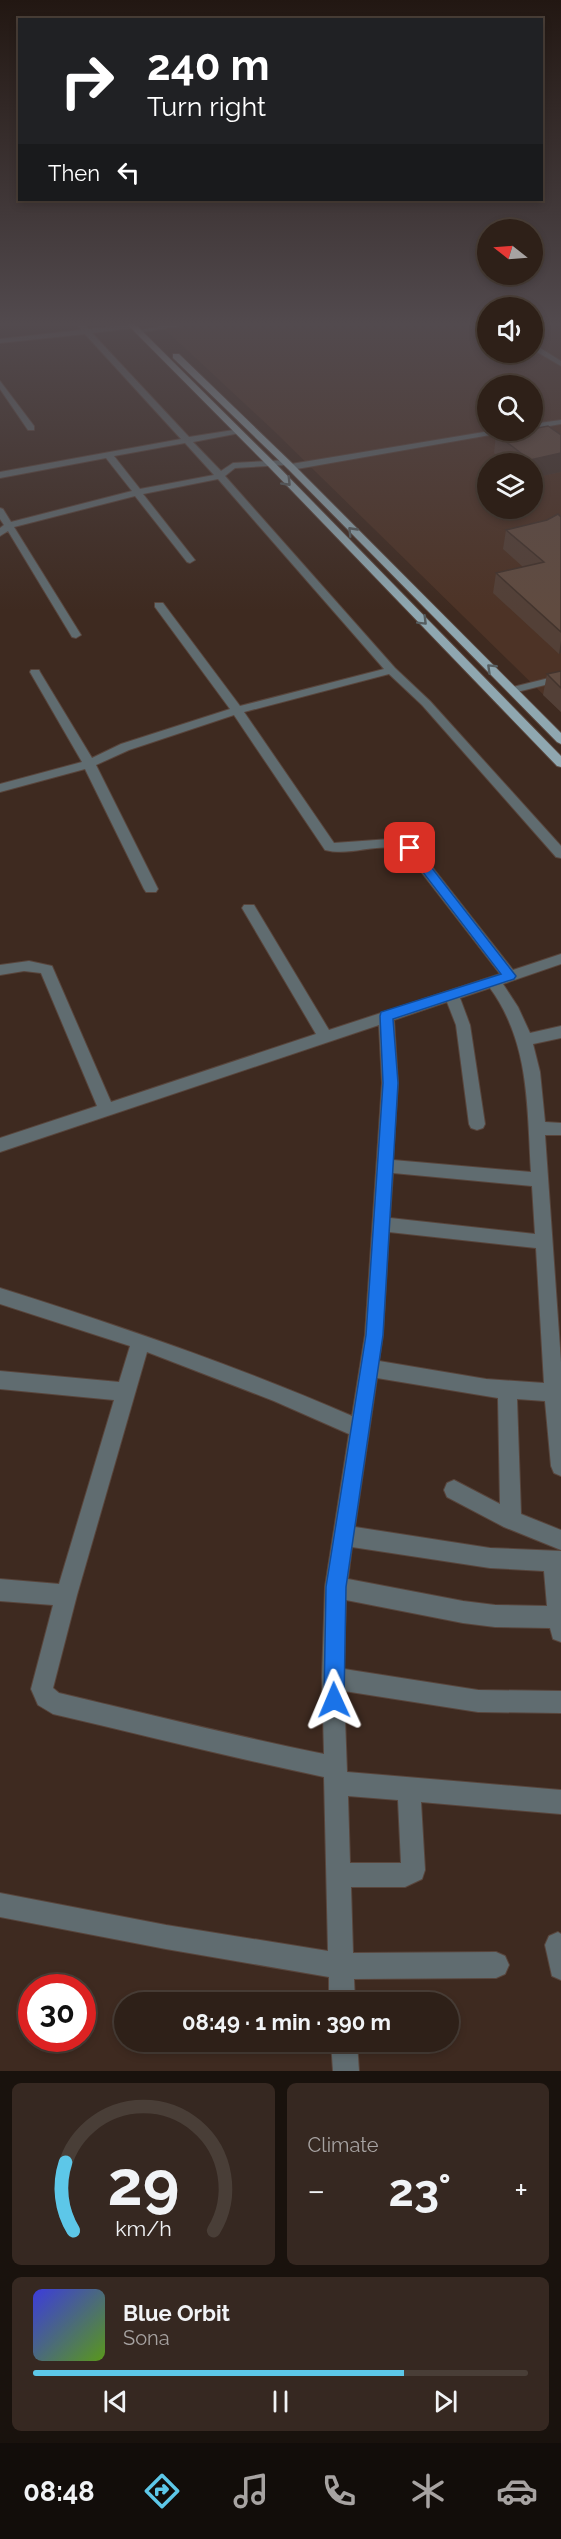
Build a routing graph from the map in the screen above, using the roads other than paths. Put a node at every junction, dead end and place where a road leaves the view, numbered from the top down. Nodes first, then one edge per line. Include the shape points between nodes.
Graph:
1 (24, 418) edge
2 (166, 418) edge
3 (224, 418) edge
4 (237, 418) edge
5 (561, 422) edge
6 (543, 425) edge
7 (31, 428) dead end
8 (237, 431) junction
9 (477, 436) edge
10 (187, 440) junction
11 (109, 456) junction
12 (271, 464) junction
13 (288, 464) junction
14 (0, 475) edge
15 (220, 476) junction
16 (135, 493) junction
17 (0, 511) edge
18 (10, 525) junction
19 (0, 533) edge
20 (190, 560) dead end
21 (159, 604) dead end
22 (76, 635) dead end
23 (391, 670) junction
24 (34, 672) dead end
25 (561, 678) edge
26 (513, 690) junction
27 (237, 710) junction
28 (561, 740) edge
29 (561, 763) edge
30 (89, 764) junction
31 (0, 788) edge
32 (561, 854) edge
33 (151, 889) dead end
34 (249, 908) dead end
35 (561, 959) edge
36 (0, 970) edge
37 (502, 979) junction
38 (451, 995) junction
39 (386, 1016) junction
40 (561, 1032) edge
41 (324, 1036) junction
42 (524, 1040) junction
43 (106, 1108) junction
44 (477, 1124) dead end
45 (537, 1128) junction
46 (561, 1129) edge
47 (0, 1145) edge
48 (386, 1166) junction
49 (540, 1180) junction
50 (382, 1224) junction
51 (545, 1242) junction
52 (0, 1296) edge
53 (555, 1337) edge
54 (141, 1341) junction
55 (369, 1368) junction
56 (0, 1380) edge
57 (507, 1389) junction
58 (126, 1392) junction
59 (553, 1393) junction
60 (359, 1429) junction
61 (561, 1466) edge
62 (454, 1490) dead end
63 (511, 1520) junction
64 (344, 1535) junction
65 (561, 1540) edge
66 (557, 1561) edge
67 (336, 1587) junction
68 (0, 1590) edge
69 (66, 1595) junction
70 (560, 1624) edge
71 (333, 1678) junction
72 (561, 1702) edge
73 (337, 1775) junction
74 (409, 1789) junction
75 (561, 1802) edge
76 (339, 1875) junction
77 (0, 1905) edge
78 (496, 1965) dead end
79 (341, 1966) junction
80 (342, 1992) edge
81 (345, 2052) edge
82 (346, 2071) edge

1 - 7 street
2 - 10 street
3 - 8 main road
4 - 13 main road
5 - 6 street
8 - 10 street
8 - 12 main road
9 - 13 street
10 - 11 street
10 - 15 street
11 - 14 street
11 - 16 street
12 - 13 street
12 - 15 street via 233,466
12 -> 29 main road
26 -> 13 main road
15 - 16 street
15 - 23 street
16 - 18 street
16 - 20 street
17 - 18 street
18 - 19 street
18 - 22 street
21 - 27 street
23 - 27 street
23 - 32 street via 426,703
24 - 30 street
25 - 26 street
26 - 28 main road
27 - 30 street via 125,747
27 - 37 street via 330,847 345,849 392,842 410,848
30 - 31 street
30 - 33 street
34 - 41 street
35 - 37 street
36 - 43 street via 24,965 47,970
37 - 38 street
37 - 42 street
38 - 39 street
38 - 44 street via 463,1025
39 - 41 street
39 - 48 street via 390,1083
40 - 42 street
41 - 43 street
42 - 45 street via 532,1072
43 - 47 street
45 - 46 street
45 - 49 street
48 - 49 street
48 - 50 street
49 - 51 street
50 - 51 street
50 - 55 street
51 - 53 street
52 - 54 street
53 - 59 street
54 - 58 street
54 - 60 street
55 - 57 street
55 - 60 street
56 - 58 street
57 - 59 street
57 - 63 street
58 - 69 street
59 - 61 street
60 - 64 street
62 - 63 street
63 - 65 street
64 - 66 street via 490,1558
64 - 67 street
66 - 70 street
67 - 70 street via 474,1613
67 - 71 street
68 - 69 street
69 - 73 street via 42,1689 53,1703
71 - 72 street via 478,1701
71 - 73 street
73 - 74 street
73 - 76 street
74 - 75 street
74 - 76 street via 413,1870 405,1875
76 - 79 street
77 - 79 street
78 - 79 street
79 - 80 street
81 - 82 street

